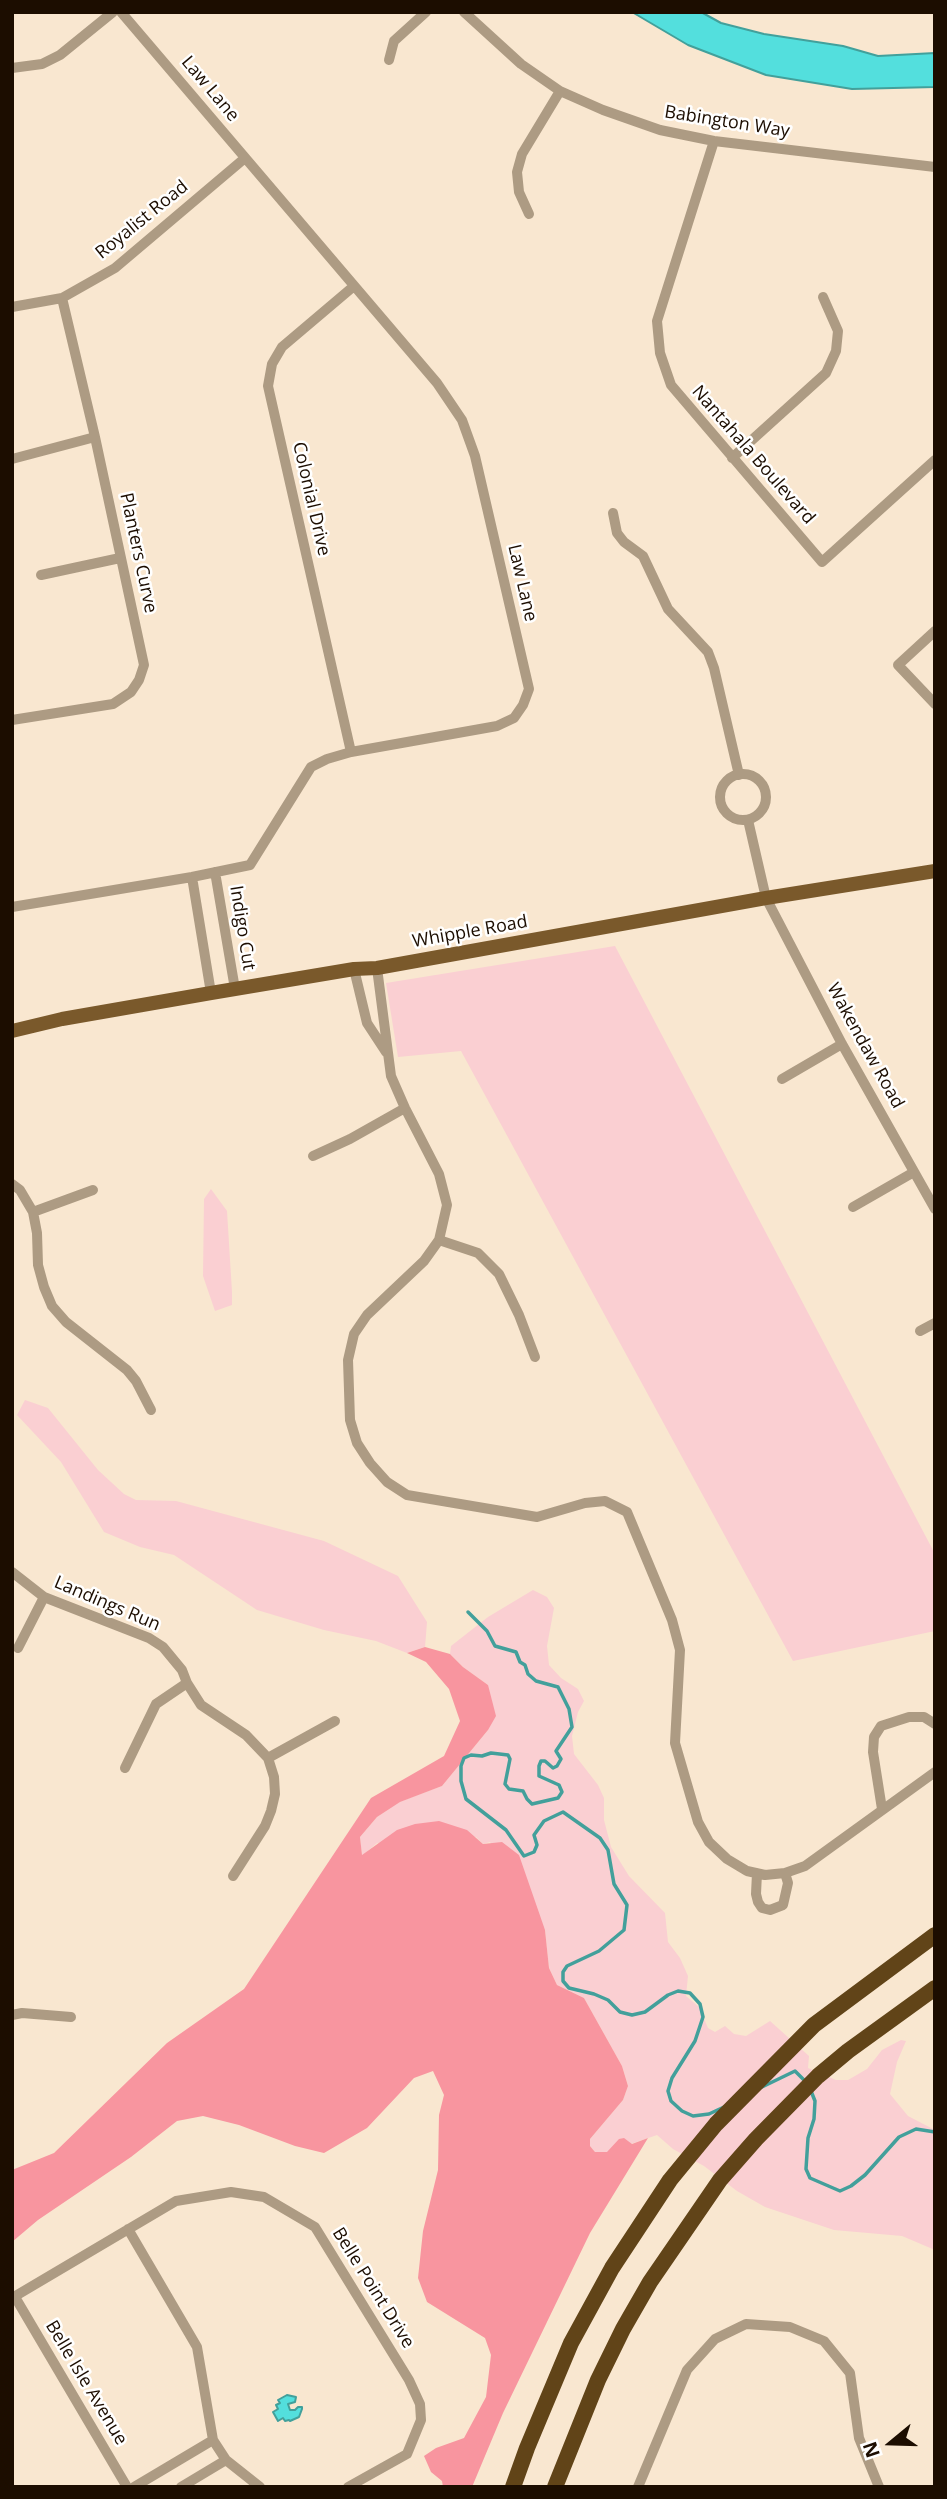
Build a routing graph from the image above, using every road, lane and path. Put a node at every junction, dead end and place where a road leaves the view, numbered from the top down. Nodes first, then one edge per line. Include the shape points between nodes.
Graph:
1 (113, 12) edge
2 (121, 12) edge
3 (426, 12) edge
4 (464, 12) edge
5 (389, 60) dead end
6 (12, 68) edge
7 (560, 91) junction
8 (714, 141) junction
9 (245, 158) junction
10 (935, 167) edge
11 (529, 214) dead end
12 (354, 286) junction
13 (62, 298) junction
14 (823, 298) dead end
15 (12, 307) edge
16 (95, 437) junction
17 (732, 458) junction
18 (12, 459) edge
19 (935, 460) edge
20 (612, 513) dead end
21 (120, 558) junction
22 (41, 575) dead end
23 (935, 631) edge
24 (935, 704) edge
25 (12, 720) edge
26 (351, 752) junction
27 (739, 775) junction
28 (748, 820) junction
29 (215, 872) junction
30 (935, 872) edge
31 (192, 877) junction
32 (766, 898) junction
33 (12, 906) edge
34 (377, 968) junction
35 (354, 969) junction
36 (235, 989) junction
37 (211, 993) junction
38 (12, 1031) edge
39 (842, 1044) junction
40 (387, 1054) junction
41 (782, 1079) dead end
42 (404, 1108) junction
43 (313, 1156) dead end
44 (914, 1172) junction
45 (12, 1184) edge
46 (93, 1190) dead end
47 (853, 1207) dead end
48 (935, 1209) edge
49 (33, 1212) junction
50 (439, 1240) junction
51 (935, 1323) edge
52 (920, 1331) dead end
53 (535, 1357) dead end
54 (151, 1410) dead end
55 (12, 1572) edge
56 (44, 1597) junction
57 (18, 1648) dead end
58 (187, 1683) junction
59 (335, 1721) dead end
60 (935, 1724) edge
61 (268, 1758) junction
62 (125, 1768) dead end
63 (935, 1772) edge
64 (882, 1809) junction
65 (757, 1873) junction
66 (785, 1873) junction
67 (233, 1875) dead end
68 (935, 1935) edge
69 (935, 1988) edge
70 (12, 2015) edge
71 (71, 2017) dead end
72 (128, 2229) junction
73 (14, 2297) edge
74 (212, 2440) junction
75 (226, 2460) junction
76 (557, 2483) edge
77 (127, 2487) edge
78 (134, 2487) edge
79 (181, 2487) edge
80 (260, 2487) edge
81 (348, 2487) edge
82 (513, 2487) edge
83 (638, 2487) edge
84 (879, 2487) edge

1 - 6 street via 60,55 42,64
2 - 9 street, Law Lane
3 - 5 street via 394,41
4 - 7 street, Babington Way via 521,64
7 - 8 street, Babington Way via 660,130
7 - 11 street via 522,154 517,172 519,192
8 - 10 street, Babington Way
8 - 17 street, Nantahala Boulevard via 657,321 657,337 671,385
9 - 12 street, Law Lane
9 - 13 street, Royalist Road via 115,268
12 - 26 street, Colonial Drive via 282,347 268,386
12 - 26 street, Law Lane via 437,383 462,420 475,456 529,689 514,718 497,726
13 - 15 street, Royalist Road
13 - 16 street, Planters Curve
14 - 17 street via 838,331 836,351 826,373
16 - 18 street
16 - 21 street, Planters Curve
17 - 19 street, Nantahala Boulevard via 822,562
20 - 27 street via 617,533 643,556 668,608 708,652
21 - 22 street
21 - 25 street, Planters Curve via 144,665 131,692 113,704
23 - 24 street via 898,665
26 - 29 street, Law Lane via 311,767 250,865
27 - 28 street via 755,777 765,789 765,805
27 - 28 street via 722,788 721,802 728,814
28 - 32 street, Wakendaw Road
29 - 31 street, Law Lane
29 - 36 street, Indigo Cut
30 - 32 main road, Whipple Road
31 - 33 street, Law Lane
31 - 37 street
32 - 34 main road, Whipple Road
32 - 39 street, Wakendaw Road
34 - 35 main road, Whipple Road
34 - 40 street
35 - 36 main road, Whipple Road
35 - 40 street via 367,1023
36 - 37 main road, Whipple Road
37 - 38 main road, Whipple Road
39 - 41 street
39 - 44 street, Wakendaw Road
40 - 42 street
42 - 43 street
42 - 50 street via 439,1174 447,1205
44 - 47 street
44 - 48 street, Wakendaw Road
45 - 49 street
46 - 49 street
49 - 54 street via 38,1265 52,1306 127,1370
50 - 53 street via 478,1253 499,1274
50 - 65 street via 354,1334 348,1360 350,1419 357,1443 387,1482 407,1495 537,1517 605,1501 627,1512 680,1650 675,1743 698,1822 709,1842 727,1859
51 - 52 street
55 - 56 street, Landings Run
56 - 57 street
56 - 58 street, Landings Run via 149,1638 175,1660
58 - 61 street, Landings Run via 201,1706 246,1735
58 - 62 street via 156,1704
59 - 61 street
60 - 64 street via 924,1717 909,1717 881,1726 874,1737
61 - 67 street via 275,1794 271,1811
63 - 64 street
64 - 66 street via 805,1866
65 - 66 street
65 - 66 street via 758,1902 770,1910 783,1905 788,1883
68 - 82 highway via 814,2025 716,2124 670,2180 612,2268 571,2343
69 - 76 highway via 818,2076 756,2139 701,2205 623,2329
70 - 71 street
72 - 73 street, Belle Point Drive
72 - 74 street via 197,2347
72 - 81 street, Belle Point Drive via 176,2201 231,2192 264,2197 314,2227 420,2404 421,2420 407,2454
73 - 77 street, Belle Isle Avenue
74 - 75 street
74 - 78 street
75 - 79 street
75 - 80 street
83 - 84 street via 687,2370 715,2339 746,2324 790,2327 824,2341 849,2373 859,2438

